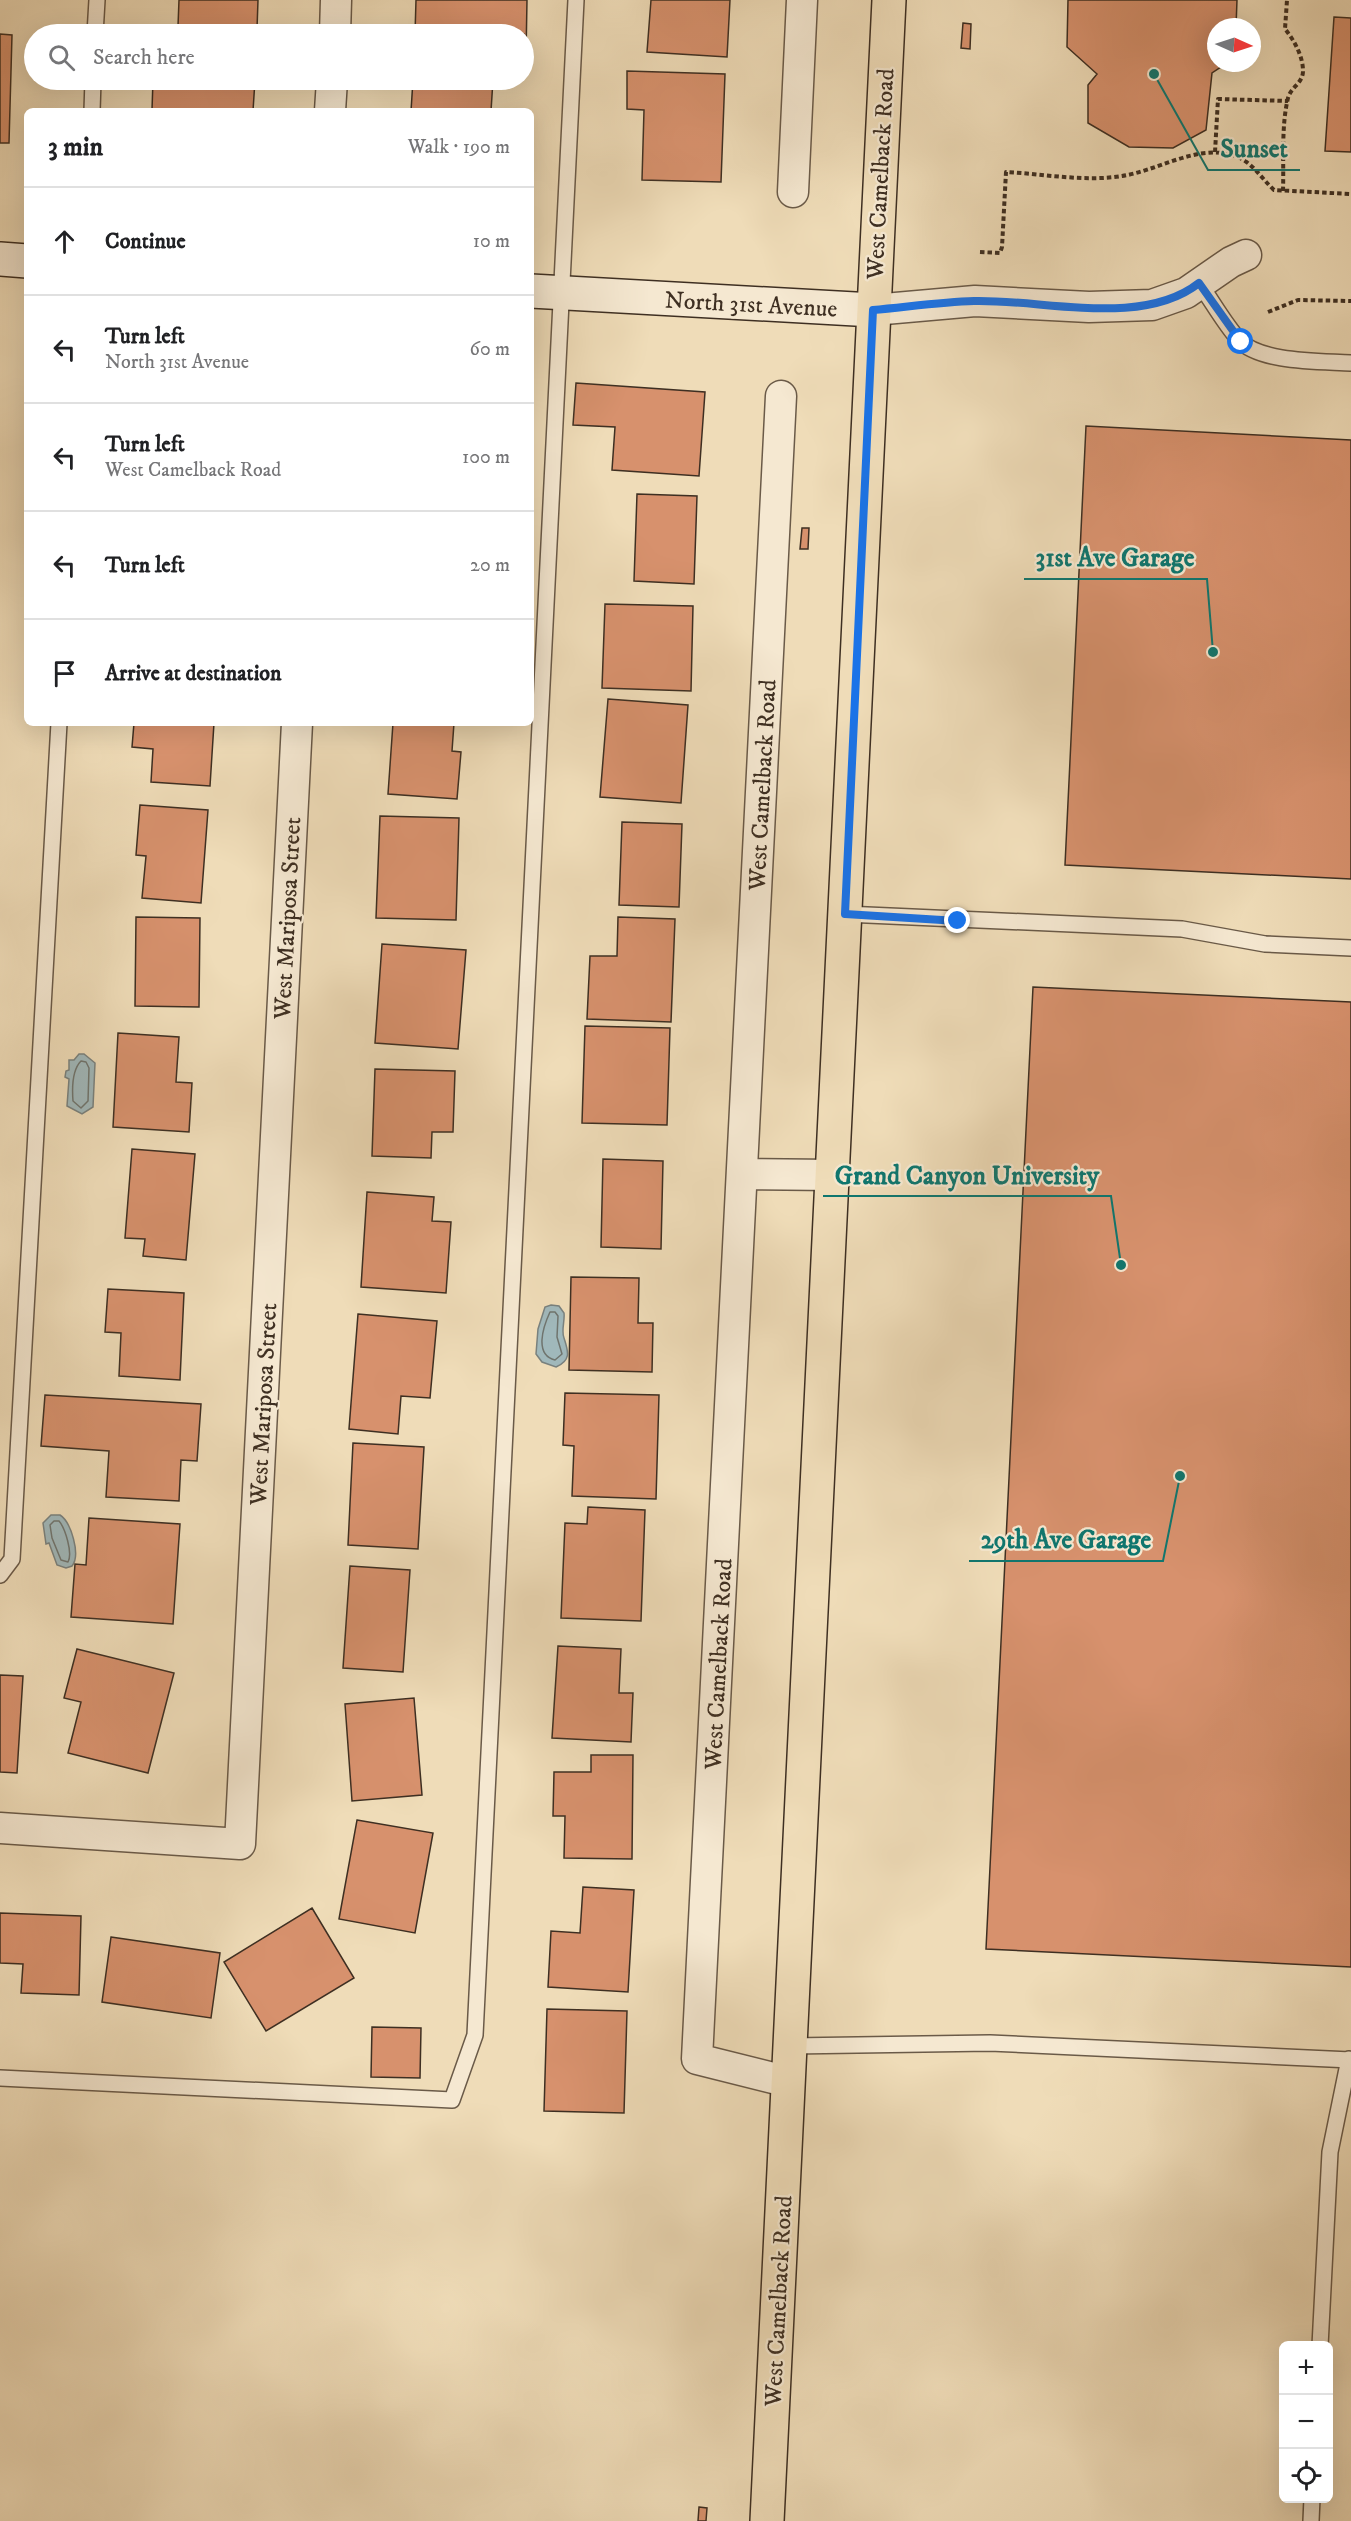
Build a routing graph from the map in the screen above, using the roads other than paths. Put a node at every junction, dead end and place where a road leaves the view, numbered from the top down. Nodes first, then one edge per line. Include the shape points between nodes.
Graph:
1 (97, 0) edge
2 (336, 0) edge
3 (576, 0) edge
4 (802, 0) edge
5 (889, 0) edge
6 (96, 24) edge
7 (335, 24) edge
8 (93, 90) edge
9 (331, 90) edge
10 (92, 108) edge
11 (330, 108) edge
12 (793, 192) dead end
13 (1246, 255) dead end
14 (0, 260) edge
15 (24, 261) edge
16 (1199, 283) junction
17 (546, 292) edge
18 (873, 310) junction
19 (1351, 363) edge
20 (781, 396) dead end
21 (534, 587) edge
22 (59, 726) edge
23 (297, 726) edge
24 (528, 726) edge
25 (845, 914) junction
26 (1351, 948) edge
27 (743, 1174) junction
28 (832, 1175) junction
29 (0, 1575) edge
30 (0, 1828) edge
31 (791, 2046) junction
32 (1350, 2060) edge
33 (0, 2078) edge
34 (789, 2082) junction
35 (1320, 2341) edge
36 (1312, 2503) edge
37 (767, 2521) edge
38 (1311, 2521) edge

1 - 6 lane
2 - 7 street
3 - 17 lane
4 - 12 street
5 - 18 main road, West Camelback Road
8 - 10 lane
9 - 11 street
13 - 16 street, North 31st Avenue
14 - 15 street
16 - 18 street, North 31st Avenue via 1186,293 1143,305 1089,307 975,301
16 - 19 lane via 1241,342 1263,354
17 - 18 street, North 31st Avenue
17 - 21 lane
18 - 25 main road, West Camelback Road
20 - 27 street, West Camelback Road
22 - 29 lane via 12,1559
23 - 30 street, West Mariposa Street via 240,1844
24 - 33 lane via 475,2035 452,2100
25 - 26 lane via 1182,929 1265,944
25 - 28 main road, West Camelback Road
27 - 28 street
27 - 34 street, West Camelback Road via 697,2059
28 - 31 main road, West Camelback Road
31 - 32 lane via 990,2043
31 - 34 main road, West Camelback Road
32 - 35 lane via 1330,2152
34 - 37 main road, West Camelback Road
36 - 38 lane

